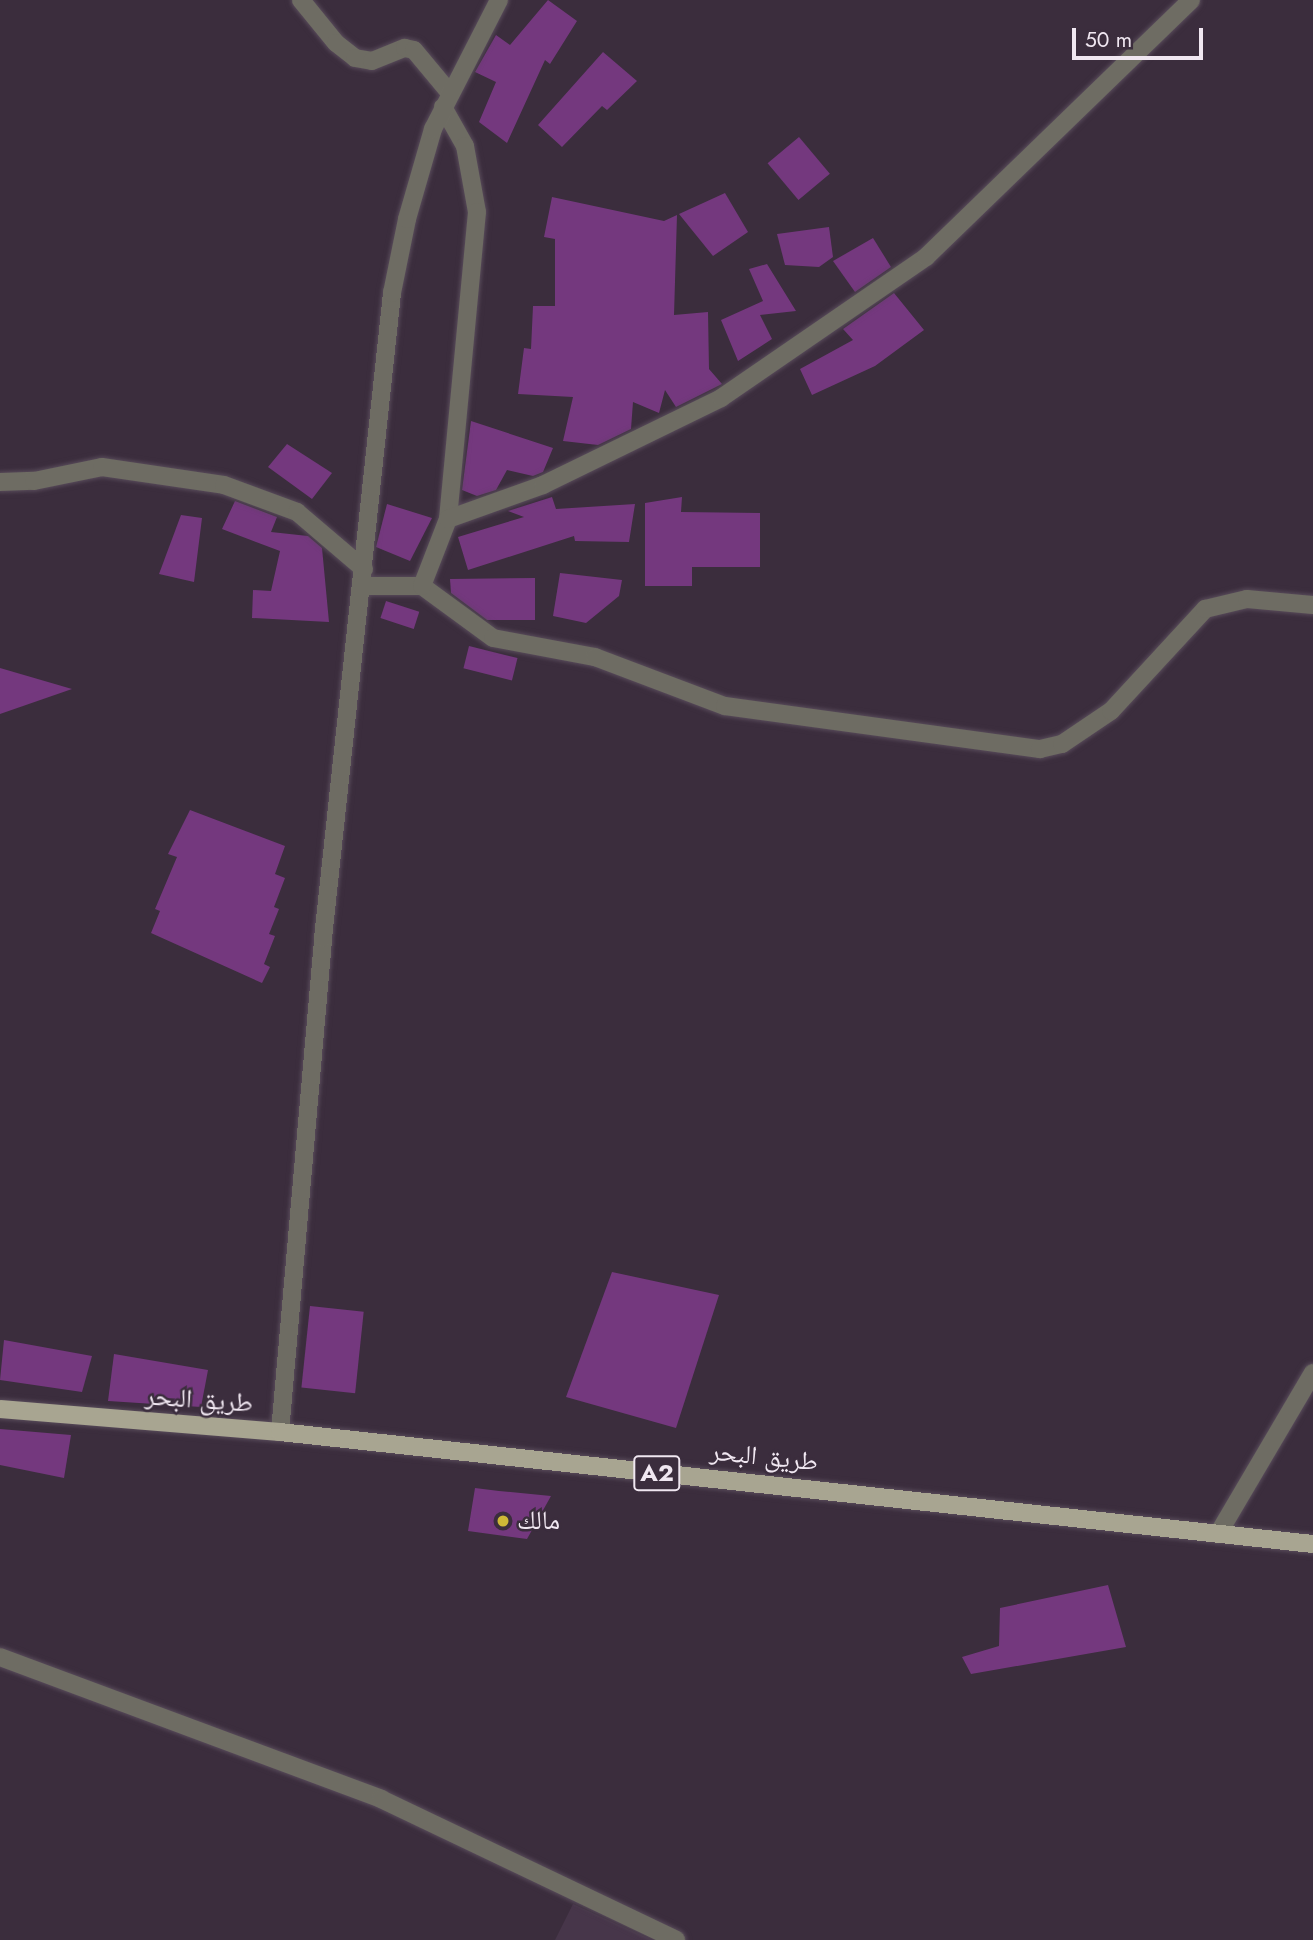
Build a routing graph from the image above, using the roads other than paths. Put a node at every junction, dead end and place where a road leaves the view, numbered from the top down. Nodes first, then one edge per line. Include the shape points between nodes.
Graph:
1 (301, 0) edge
2 (499, 0) edge
3 (1191, 0) edge
4 (446, 100) junction
5 (0, 482) edge
6 (448, 519) junction
7 (363, 577) junction
8 (422, 586) junction
9 (1313, 605) edge
10 (1313, 1373) edge
11 (0, 1409) edge
12 (280, 1432) junction
13 (1218, 1534) junction
14 (1313, 1544) edge
15 (0, 1657) edge
16 (676, 1940) edge

1 - 4 street via 336,43 355,58 372,61 405,47 414,50
2 - 4 street
3 - 6 street via 942,245 784,357 721,398 630,443 510,499
4 - 6 street via 465,146 477,212
4 - 7 street via 416,183 392,293
5 - 7 street via 102,467 224,485 297,512
6 - 8 street
7 - 8 street
7 - 12 street via 314,1027
8 - 9 street via 492,638 595,657 725,706 1040,749 1062,744 1105,717 1205,609 1247,599
10 - 13 street
11 - 12 main road, طريق البحر / A2
12 - 13 main road, طريق البحر / A2
13 - 14 main road, طريق البحر / A2
15 - 16 street via 381,1799

